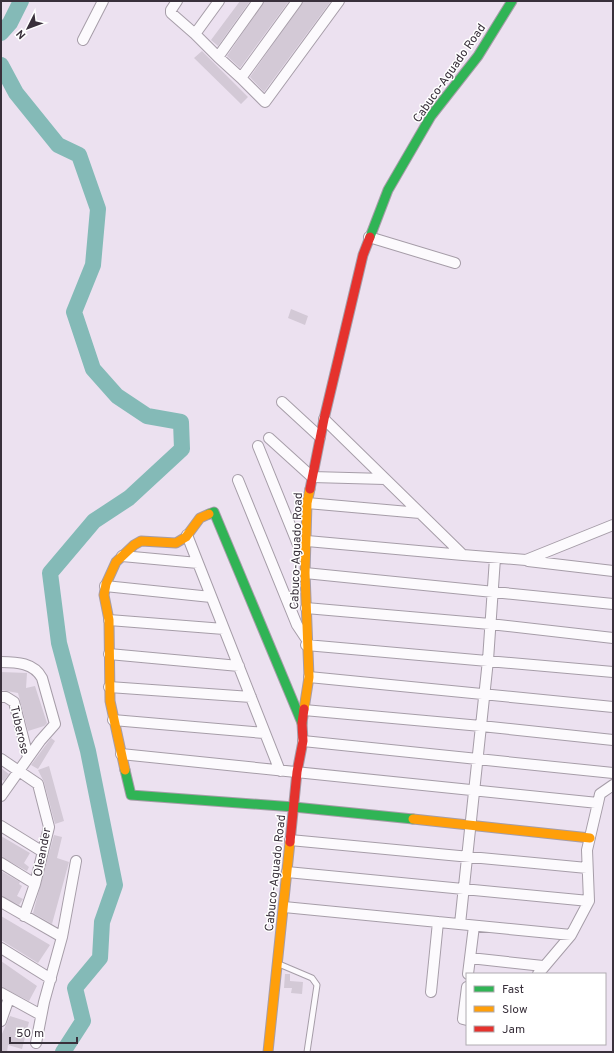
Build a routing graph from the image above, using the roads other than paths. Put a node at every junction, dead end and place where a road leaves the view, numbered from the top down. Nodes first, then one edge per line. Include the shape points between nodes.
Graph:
1 (103, 1) edge
2 (177, 1) edge
3 (219, 1) edge
4 (258, 1) edge
5 (297, 1) edge
6 (339, 1) edge
7 (512, 1) edge
8 (195, 34) junction
9 (83, 40) dead end
10 (218, 57) junction
11 (241, 78) junction
12 (369, 237) junction
13 (455, 263) dead end
14 (282, 402) dead end
15 (324, 419) junction
16 (320, 437) junction
17 (269, 438) dead end
18 (258, 446) dead end
19 (312, 477) junction
20 (386, 479) junction
21 (238, 480) dead end
22 (308, 503) junction
23 (420, 513) junction
24 (613, 525) edge
25 (187, 535) junction
26 (307, 541) junction
27 (463, 555) junction
28 (122, 556) junction
29 (495, 558) junction
30 (526, 560) junction
31 (305, 561) junction
32 (198, 563) junction
33 (613, 571) edge
34 (305, 573) junction
35 (105, 586) junction
36 (492, 591) junction
37 (212, 597) junction
38 (613, 604) edge
39 (306, 608) junction
40 (109, 620) junction
41 (490, 624) junction
42 (224, 628) junction
43 (613, 638) edge
44 (307, 642) junction
45 (108, 654) junction
46 (488, 660) junction
47 (1, 662) edge
48 (239, 666) junction
49 (613, 672) edge
50 (308, 678) junction
51 (109, 687) junction
52 (484, 693) junction
53 (1, 697) edge
54 (251, 697) junction
55 (613, 707) edge
56 (304, 710) junction
57 (112, 720) junction
58 (302, 723) junction
59 (481, 726) junction
60 (264, 733) junction
61 (613, 740) edge
62 (303, 741) junction
63 (121, 754) junction
64 (28, 757) junction
65 (478, 758) junction
66 (1, 759) edge
67 (19, 770) junction
68 (280, 771) junction
69 (297, 772) junction
70 (613, 773) edge
71 (613, 785) edge
72 (475, 789) junction
73 (1, 796) edge
74 (598, 803) junction
75 (294, 807) junction
76 (471, 824) junction
77 (1, 826) edge
78 (590, 838) junction
79 (290, 840) junction
80 (43, 852) junction
81 (467, 857) junction
82 (76, 861) dead end
83 (1, 863) edge
84 (587, 868) junction
85 (287, 872) junction
86 (36, 884) junction
87 (464, 889) junction
88 (589, 901) junction
89 (1, 902) edge
90 (284, 906) junction
91 (24, 916) junction
92 (438, 922) junction
93 (460, 924) junction
94 (474, 926) junction
95 (571, 935) junction
96 (62, 937) junction
97 (1, 948) edge
98 (470, 958) junction
99 (278, 963) junction
100 (541, 970) edge
101 (468, 973) edge
102 (51, 979) junction
103 (431, 992) dead end
104 (5, 996) edge
105 (466, 996) edge
106 (41, 1015) junction
107 (466, 1020) edge
108 (1, 1021) edge
109 (36, 1042) dead end
110 (268, 1052) edge
111 (307, 1052) edge

1 - 9 street
2 - 8 street via 171,10 172,13
3 - 8 street
4 - 10 street
5 - 11 street
6 - 11 street via 265,102
7 - 12 street, Cabuco-Aguado Road via 478,56 431,116 388,190
8 - 10 street
10 - 11 street
12 - 13 street
12 - 15 street, Cabuco-Aguado Road
14 - 16 street
15 - 16 street, Cabuco-Aguado Road
15 - 20 street
16 - 19 street, Cabuco-Aguado Road
17 - 19 street
18 - 31 street
19 - 20 street
19 - 22 street, Cabuco-Aguado Road
20 - 23 street
21 - 44 street via 297,625
22 - 23 street
22 - 26 street, Cabuco-Aguado Road
23 - 27 street
24 - 30 street
25 - 28 street via 181,542 176,543 141,541
25 - 32 street
25 - 58 street via 197,519 214,512
26 - 27 street
26 - 31 street, Cabuco-Aguado Road
27 - 29 street
28 - 32 street
28 - 35 street via 108,575
29 - 30 street
29 - 36 street
30 - 33 street
31 - 34 street, Cabuco-Aguado Road
32 - 37 street
34 - 36 street
34 - 39 street, Cabuco-Aguado Road
35 - 37 street
35 - 40 street via 104,601
36 - 38 street
36 - 41 street
37 - 42 street
39 - 41 street
39 - 44 street, Cabuco-Aguado Road
40 - 42 street
40 - 45 street
41 - 43 street
41 - 46 street
42 - 48 street
44 - 46 street
44 - 50 street, Cabuco-Aguado Road
45 - 48 street
45 - 51 street
46 - 49 street
46 - 52 street
47 - 64 street via 32,666 38,671 53,714 55,724
48 - 54 street
50 - 52 street
50 - 56 street, Cabuco-Aguado Road
51 - 54 street
51 - 57 street
52 - 55 street
52 - 59 street
53 - 64 street, Tuberose via 14,702
54 - 60 street
56 - 58 street, Cabuco-Aguado Road
56 - 59 street
57 - 60 street
57 - 63 street
58 - 62 street, Cabuco-Aguado Road
59 - 61 street
59 - 65 street
60 - 68 street
62 - 65 street
62 - 69 street, Cabuco-Aguado Road
63 - 68 street
63 - 75 street via 131,795
64 - 67 street, Tuberose
65 - 70 street
65 - 72 street
66 - 67 street, Oleander
67 - 73 street, Tuberose
67 - 80 street, Oleander via 38,784 49,827
68 - 69 street
69 - 72 street
69 - 75 street, Cabuco-Aguado Road
71 - 74 street via 600,794
72 - 74 street
72 - 76 street
74 - 78 street
75 - 76 street
75 - 79 street, Cabuco-Aguado Road
76 - 78 street
76 - 81 street
77 - 80 street
78 - 84 street
79 - 81 street
79 - 85 street, Cabuco-Aguado Road
80 - 86 street, Oleander
81 - 84 street
81 - 87 street
82 - 96 street
83 - 86 street
84 - 88 street
85 - 87 street
85 - 90 street, Cabuco-Aguado Road
86 - 91 street, Oleander
87 - 88 street
87 - 93 street
88 - 95 street
89 - 91 street
90 - 92 street
90 - 99 street, Cabuco-Aguado Road
91 - 96 street
92 - 93 street
92 - 103 street
93 - 94 street
94 - 95 street
94 - 98 street
95 - 100 street
96 - 102 street
97 - 102 street
98 - 100 street
98 - 101 street
99 - 110 street, Cabuco-Aguado Road
99 - 111 lane via 312,978 317,985
102 - 106 street
104 - 106 street
104 - 108 street
105 - 107 street via 463,1020
106 - 109 street

